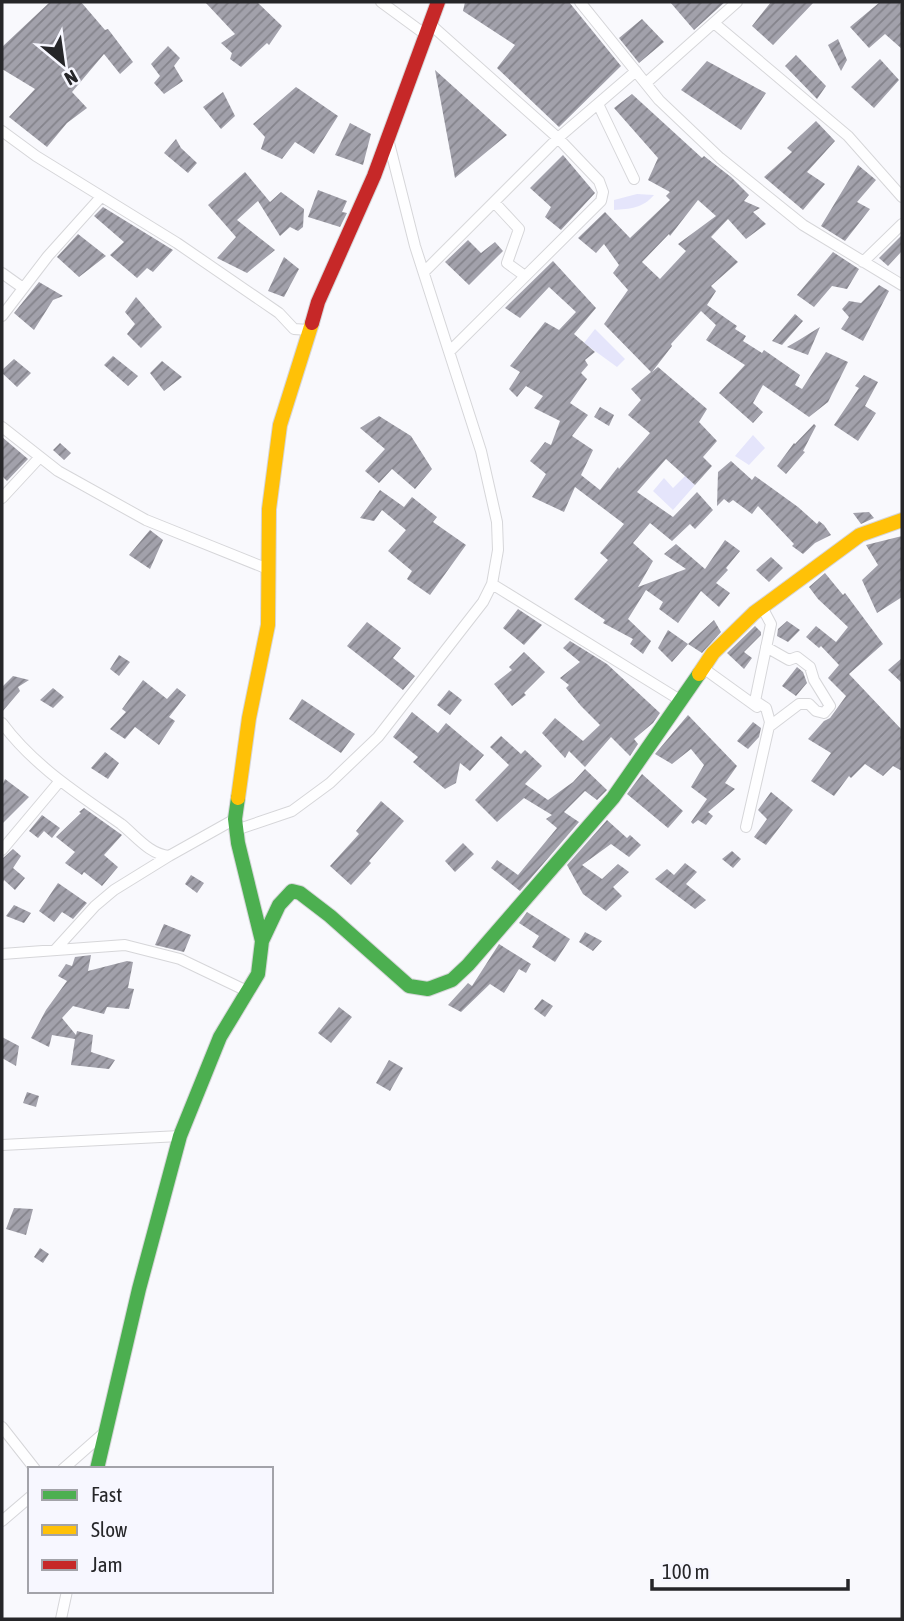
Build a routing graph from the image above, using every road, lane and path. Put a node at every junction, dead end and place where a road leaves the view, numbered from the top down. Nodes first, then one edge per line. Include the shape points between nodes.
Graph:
1 (381, 2) edge
2 (438, 2) edge
3 (580, 2) edge
4 (737, 2) edge
5 (714, 23) junction
6 (428, 29) junction
7 (636, 71) junction
8 (646, 83) junction
9 (598, 104) junction
10 (2, 131) edge
11 (558, 138) junction
12 (388, 139) junction
13 (634, 180) dead end
14 (101, 197) junction
15 (902, 197) edge
16 (494, 202) junction
17 (902, 224) edge
18 (863, 262) junction
19 (424, 272) junction
20 (2, 273) edge
21 (525, 276) junction
22 (902, 285) edge
23 (23, 288) junction
24 (2, 316) edge
25 (309, 330) junction
26 (450, 351) junction
27 (2, 427) edge
28 (40, 457) junction
29 (2, 498) edge
30 (902, 520) edge
31 (268, 569) junction
32 (492, 584) junction
33 (762, 607) junction
34 (766, 647) junction
35 (703, 668) junction
36 (680, 700) junction
37 (769, 720) junction
38 (2, 723) edge
39 (59, 782) junction
40 (236, 825) junction
41 (746, 827) dead end
42 (2, 850) edge
43 (169, 856) junction
44 (262, 941) junction
45 (55, 950) junction
46 (2, 954) edge
47 (249, 992) junction
48 (180, 1136) junction
49 (2, 1145) edge
50 (2, 1427) edge
51 (105, 1432) junction
52 (33, 1467) edge
53 (64, 1467) edge
54 (97, 1467) edge
55 (28, 1499) edge
56 (2, 1521) edge
57 (67, 1593) edge
58 (61, 1619) edge

1 - 6 street
2 - 6 street
3 - 7 street
4 - 5 street
5 - 8 street
5 - 15 street via 848,136
6 - 11 street
6 - 12 street
7 - 8 street
7 - 9 street
8 - 18 street via 720,158 803,225
9 - 11 street
9 - 13 street
10 - 14 street
11 - 16 street
11 - 21 street via 599,181 601,201
12 - 19 street
12 - 25 street
14 - 23 street
14 - 25 street via 187,250 279,313 294,329
16 - 19 street
16 - 21 street via 519,229 508,263
17 - 18 street
18 - 22 street
19 - 26 street
20 - 23 street
21 - 26 street
23 - 24 street
25 - 31 street via 280,425 269,509
26 - 32 street via 497,522
27 - 28 street
28 - 29 street
28 - 31 street via 146,520
30 - 33 street via 860,535
31 - 40 street via 268,625 249,718
32 - 36 street
32 - 40 street via 483,602 378,737 330,783 292,811
33 - 34 street via 771,624
33 - 35 street
34 - 37 street via 755,701 766,708
34 - 37 street via 789,660 797,657 810,667 830,706 824,713 799,704
35 - 36 street
35 - 37 street
36 - 44 street via 613,798 452,980 428,989 409,986 297,890 283,898
37 - 41 street
38 - 39 street
39 - 42 street
39 - 43 street via 154,852
40 - 43 street
40 - 44 street
43 - 45 street via 114,890
44 - 47 street via 258,974
45 - 46 street
45 - 47 street via 125,945 180,959
47 - 48 street via 220,1037
48 - 49 street
48 - 51 street
50 - 52 street
51 - 53 street
51 - 54 street
55 - 56 street
57 - 58 street

